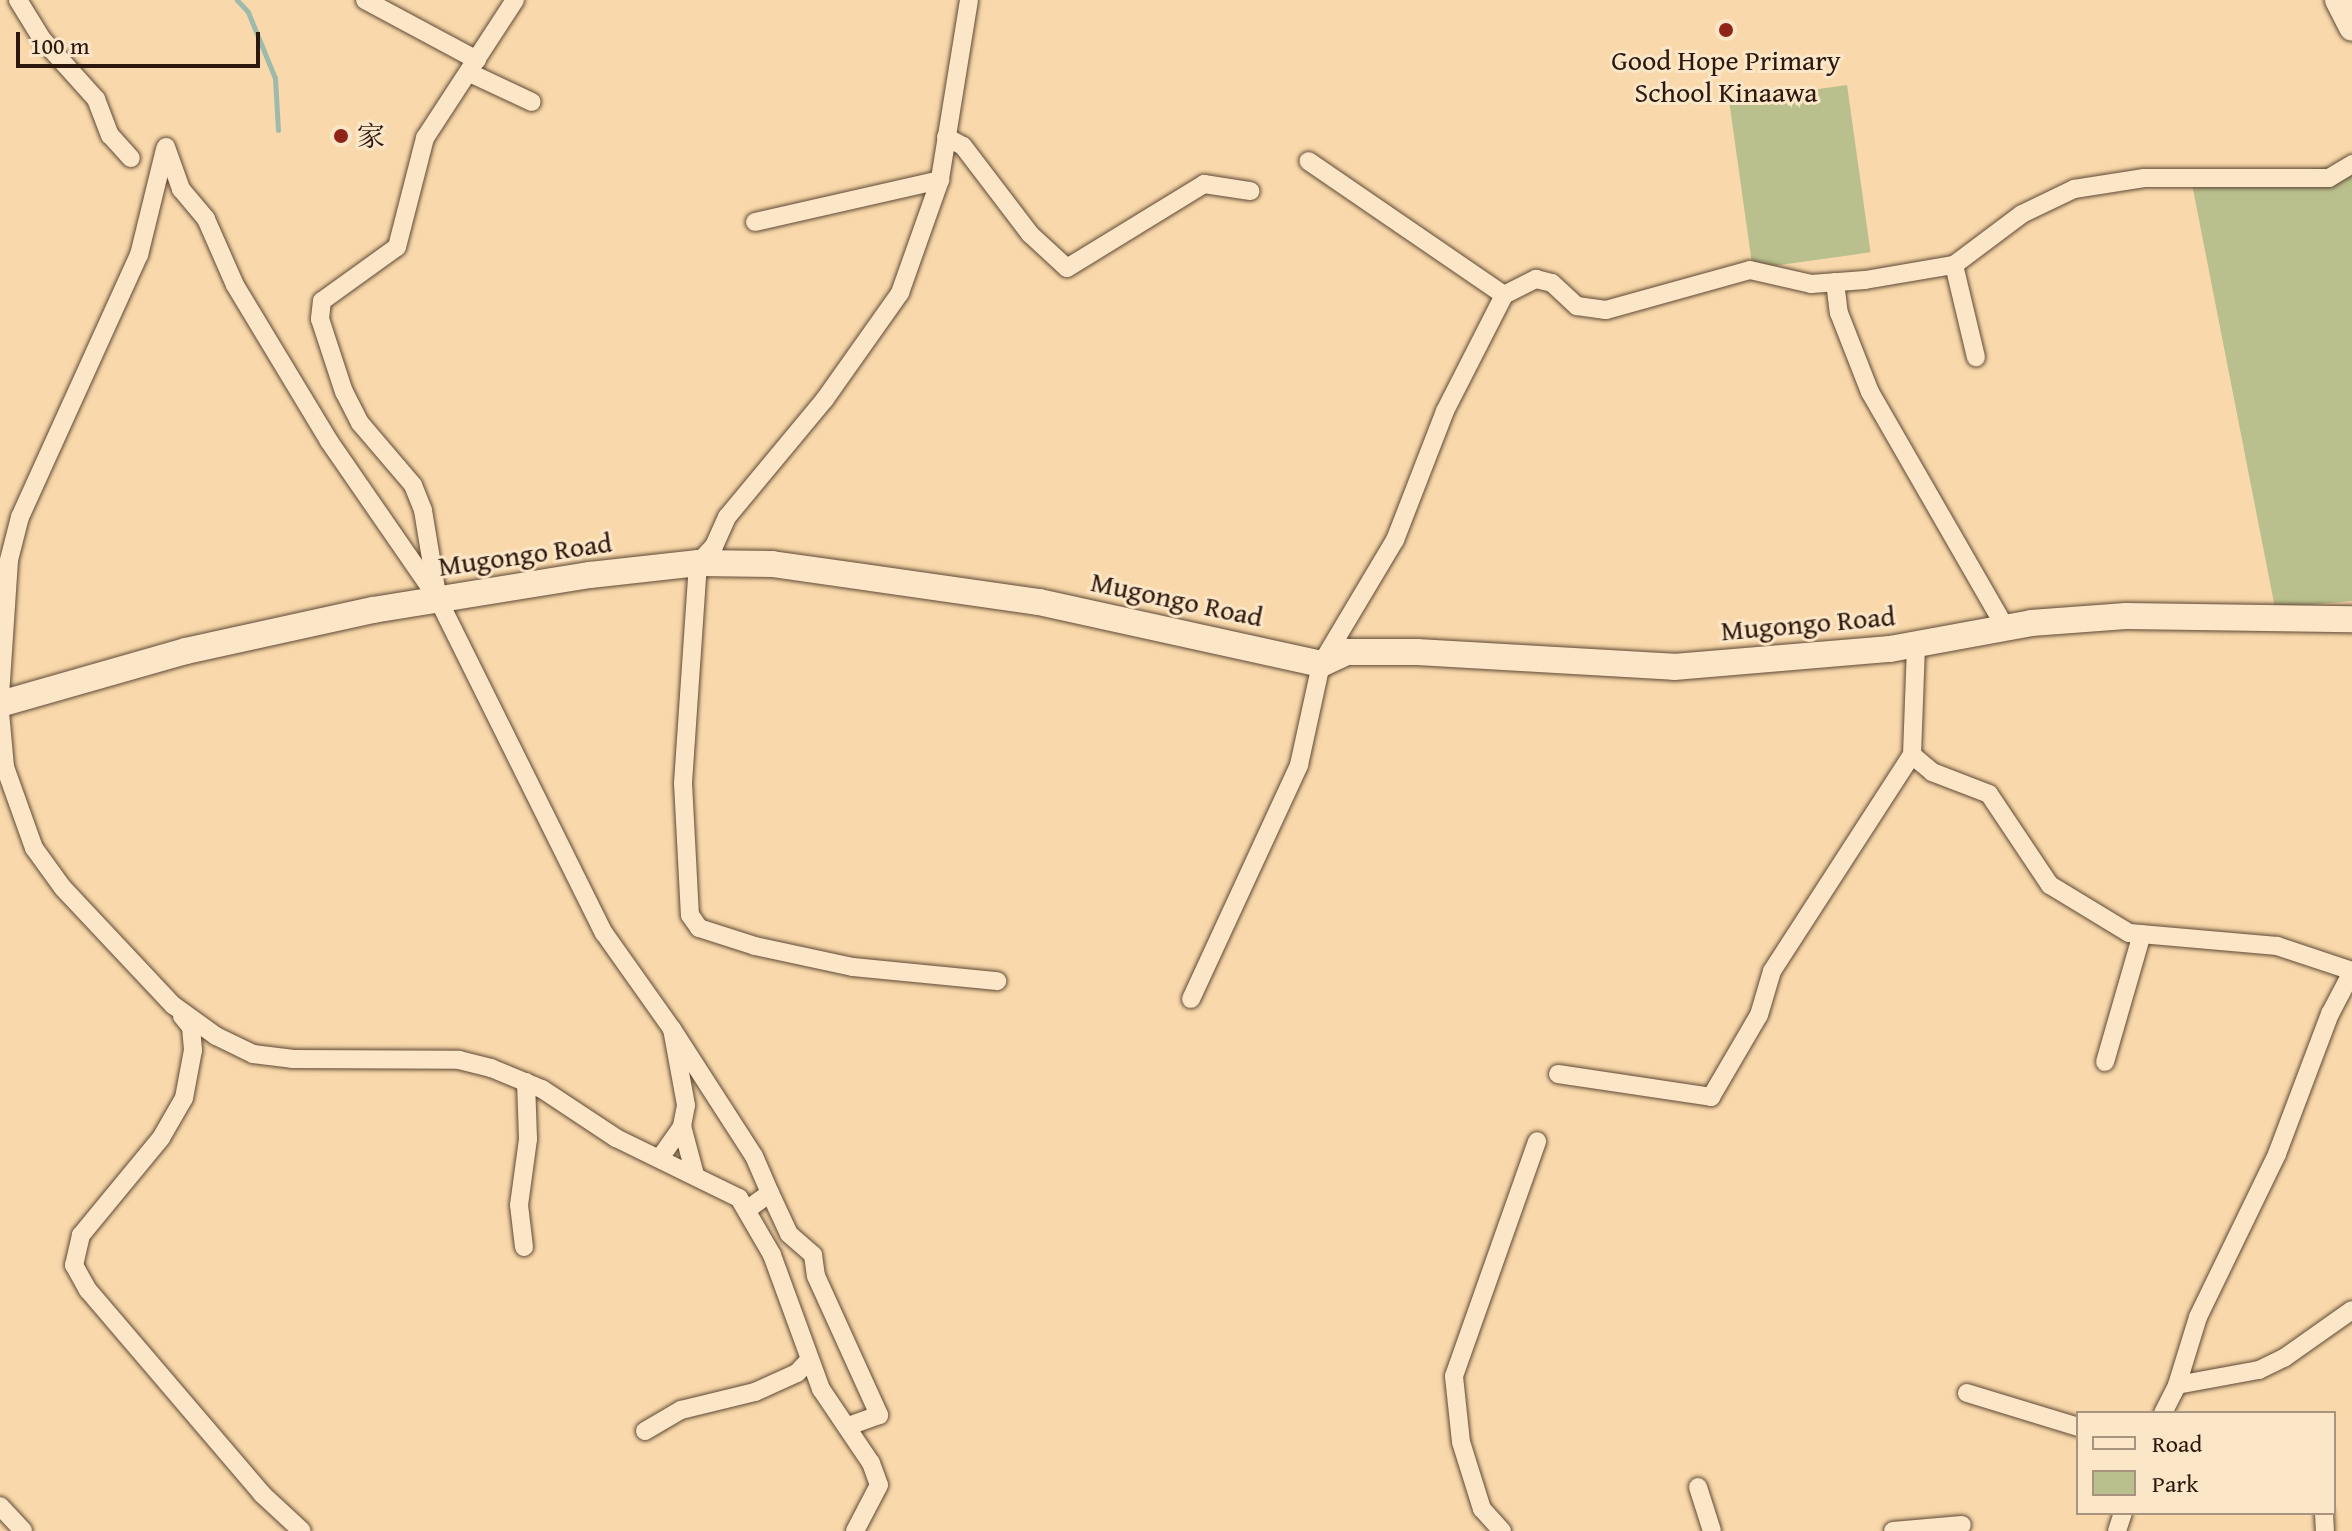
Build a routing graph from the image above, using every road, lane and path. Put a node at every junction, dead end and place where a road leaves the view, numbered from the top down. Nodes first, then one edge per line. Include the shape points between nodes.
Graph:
1 (18, 0) edge
2 (365, 0) edge
3 (515, 0) edge
4 (969, 0) edge
5 (2338, 0) edge
6 (2352, 28) edge
7 (474, 67) junction
8 (532, 102) dead end
9 (946, 137) junction
10 (131, 158) dead end
11 (1308, 161) dead end
12 (2352, 164) edge
13 (940, 180) junction
14 (1250, 191) dead end
15 (755, 222) dead end
16 (1954, 265) junction
17 (1835, 282) junction
18 (1504, 295) junction
19 (1976, 357) dead end
20 (698, 563) junction
21 (438, 599) junction
22 (2352, 619) edge
23 (2005, 627) junction
24 (1916, 644) junction
25 (1321, 664) junction
26 (0, 696) edge
27 (0, 704) edge
28 (0, 712) edge
29 (1912, 755) junction
30 (2142, 934) junction
31 (2352, 971) edge
32 (997, 981) dead end
33 (1191, 999) dead end
34 (173, 1005) junction
35 (672, 1029) junction
36 (2105, 1062) dead end
37 (1558, 1074) dead end
38 (526, 1082) junction
39 (716, 1097) junction
40 (686, 1105) junction
41 (682, 1126) junction
42 (1537, 1141) dead end
43 (660, 1158) junction
44 (695, 1175) junction
45 (770, 1193) junction
46 (748, 1209) junction
47 (524, 1247) dead end
48 (2352, 1310) edge
49 (809, 1360) junction
50 (2177, 1385) junction
51 (1967, 1393) dead end
52 (2164, 1411) edge
53 (848, 1426) junction
54 (2076, 1426) edge
55 (645, 1431) dead end
56 (1698, 1487) dead end
57 (0, 1506) edge
58 (1962, 1525) dead end
59 (23, 1531) edge
60 (302, 1531) edge
61 (855, 1531) edge
62 (1502, 1531) edge
63 (1712, 1531) edge
64 (1893, 1531) edge

1 - 10 street via 42,39 96,99 110,135
2 - 7 street
3 - 7 street
4 - 9 street
5 - 6 street
7 - 8 street
7 - 21 street via 425,138 397,247 330,290 320,319 360,423 418,498
9 - 13 street
9 - 14 street via 963,146 1030,234 1067,268 1204,184
11 - 18 street
12 - 16 street via 2329,178 2144,178 2074,189 2022,214
13 - 15 street
13 - 20 street via 900,293 825,399 727,517 714,546
16 - 17 street
16 - 19 street
17 - 18 street via 1811,284 1750,270 1606,310 1577,306 1552,283 1536,279
17 - 23 street via 1839,313 1870,392
18 - 25 street via 1445,411 1395,540
20 - 21 street, Mugongo Road
20 - 25 street, Mugongo Road via 787,566 1039,602
20 - 32 street via 683,783 692,921 755,946 853,967
21 - 26 street via 329,441 235,285 206,219 181,189 166,147 139,255 20,517 9,560
21 - 27 street, Mugongo Road via 186,651
21 - 35 street via 604,933
22 - 23 street, Mugongo Road via 2126,616
23 - 24 street, Mugongo Road
24 - 25 street, Mugongo Road via 1674,667 1417,652 1347,652
24 - 29 street
25 - 33 street via 1299,765
28 - 34 street via 5,767 34,848 63,888
29 - 30 street via 1932,772 1989,794 2050,885 2129,933
29 - 37 street via 1772,971 1759,1015 1711,1097
30 - 31 street via 2277,946
30 - 36 street
31 - 50 street via 2270,1169 2198,1317
34 - 38 street via 253,1054 459,1060
34 - 60 street via 191,1027 193,1050 184,1098 161,1138 81,1235 74,1265 88,1290 262,1494
35 - 39 street
35 - 40 street
38 - 43 street
38 - 47 street via 528,1139 519,1205
39 - 40 street
39 - 45 street via 754,1156
40 - 41 street
41 - 43 street
41 - 44 street
42 - 62 street via 1454,1376 1461,1442 1482,1509
43 - 44 street
44 - 46 street
45 - 46 street
45 - 53 street via 789,1234 813,1255 816,1276 879,1415
46 - 49 street via 772,1255
48 - 50 street via 2259,1370
49 - 53 street
49 - 55 street via 797,1373 755,1392 681,1410
50 - 52 street
51 - 54 street
53 - 61 street via 879,1485
56 - 63 street
57 - 59 street
58 - 64 street

